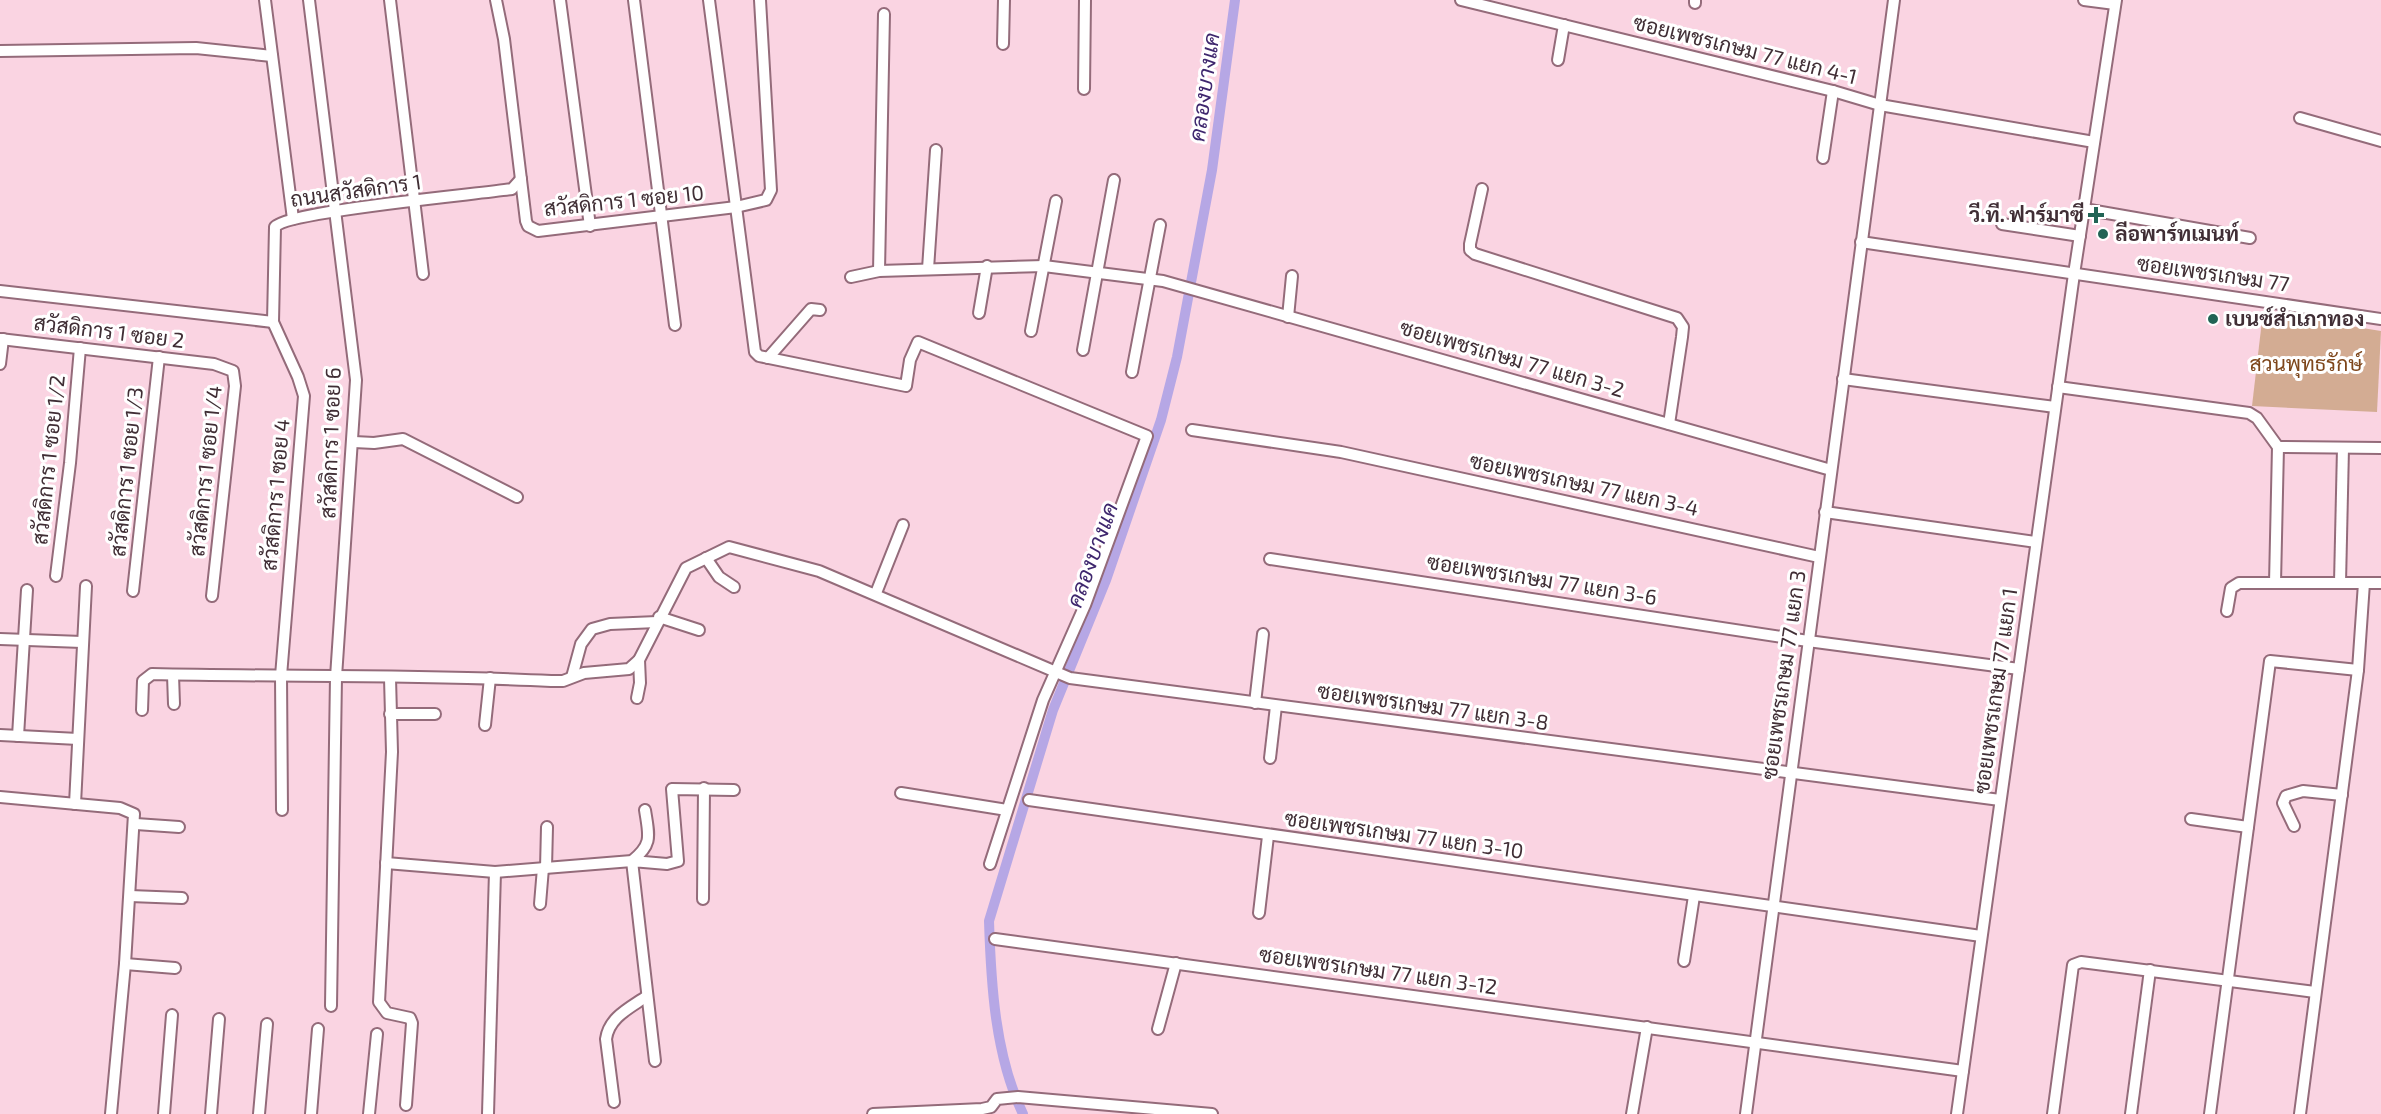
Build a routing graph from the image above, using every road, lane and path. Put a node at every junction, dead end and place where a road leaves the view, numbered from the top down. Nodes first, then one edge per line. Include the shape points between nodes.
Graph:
1 (265, 0) edge
2 (309, 0) edge
3 (390, 0) edge
4 (496, 0) edge
5 (560, 0) edge
6 (634, 0) edge
7 (709, 0) edge
8 (760, 0) edge
9 (1004, 0) edge
10 (1085, 0) edge
11 (1461, 0) edge
12 (1893, 0) edge
13 (2084, 0) edge
14 (2115, 2) edge
15 (884, 14) dead end
16 (1564, 25) junction
17 (1003, 44) dead end
18 (0, 51) edge
19 (272, 56) junction
20 (1558, 60) dead end
21 (1084, 89) dead end
22 (1833, 90) junction
23 (1880, 105) junction
24 (2300, 118) dead end
25 (2381, 141) edge
26 (2094, 142) junction
27 (936, 150) dead end
28 (1823, 158) dead end
29 (521, 179) junction
30 (1114, 180) dead end
31 (1482, 189) dead end
32 (416, 201) junction
33 (1056, 201) dead end
34 (736, 207) junction
35 (2084, 209) junction
36 (336, 211) junction
37 (662, 216) junction
38 (293, 219) junction
39 (1160, 225) dead end
40 (2002, 225) dead end
41 (590, 226) junction
42 (2080, 236) junction
43 (2250, 238) dead end
44 (1861, 242) junction
45 (987, 266) junction
46 (1044, 266) junction
47 (928, 269) junction
48 (879, 271) junction
49 (1098, 271) junction
50 (423, 274) dead end
51 (2074, 274) junction
52 (1292, 276) dead end
53 (851, 277) dead end
54 (1149, 279) junction
55 (0, 291) edge
56 (820, 310) dead end
57 (979, 313) dead end
58 (1288, 317) junction
59 (2381, 319) edge
60 (273, 322) junction
61 (675, 325) dead end
62 (1031, 331) dead end
63 (1, 339) edge
64 (80, 348) junction
65 (1083, 350) dead end
66 (159, 357) junction
67 (768, 358) junction
68 (0, 364) edge
69 (214, 364) joint
70 (1132, 372) dead end
71 (1843, 379) junction
72 (2058, 387) junction
73 (2055, 407) junction
74 (1669, 424) junction
75 (1192, 430) dead end
76 (354, 442) junction
77 (2278, 447) junction
78 (2343, 447) junction
79 (2381, 448) edge
80 (1831, 470) junction
81 (516, 497) dead end
82 (1825, 512) junction
83 (903, 525) dead end
84 (2036, 542) junction
85 (1819, 557) junction
86 (706, 558) junction
87 (1270, 559) dead end
88 (56, 576) dead end
89 (2275, 583) junction
90 (2340, 583) junction
91 (2364, 583) junction
92 (2381, 583) edge
93 (86, 586) dead end
94 (734, 587) dead end
95 (27, 590) dead end
96 (134, 591) dead end
97 (876, 593) junction
98 (212, 596) dead end
99 (2227, 611) dead end
100 (658, 620) junction
101 (699, 630) dead end
102 (1263, 634) dead end
103 (0, 639) edge
104 (22, 640) junction
105 (1808, 640) junction
106 (82, 642) junction
107 (639, 660) junction
108 (2019, 669) junction
109 (2358, 670) junction
110 (1054, 671) junction
111 (173, 675) junction
112 (281, 676) junction
113 (336, 677) junction
114 (572, 677) junction
115 (390, 678) junction
116 (490, 678) junction
117 (637, 698) dead end
118 (1255, 703) junction
119 (174, 704) dead end
120 (1276, 706) junction
121 (142, 710) dead end
122 (390, 714) junction
123 (435, 714) dead end
124 (485, 725) dead end
125 (0, 735) edge
126 (18, 736) junction
127 (78, 739) junction
128 (1270, 758) dead end
129 (1791, 774) junction
130 (704, 789) junction
131 (734, 790) dead end
132 (901, 793) dead end
133 (2342, 795) junction
134 (0, 797) edge
135 (1029, 800) dead end
136 (2000, 800) junction
137 (75, 804) junction
138 (282, 810) dead end
139 (645, 810) dead end
140 (1008, 810) junction
141 (2191, 819) dead end
142 (136, 824) junction
143 (2294, 826) dead end
144 (179, 827) dead end
145 (547, 827) dead end
146 (2248, 827) junction
147 (1268, 836) junction
148 (632, 861) junction
149 (386, 863) junction
150 (990, 864) dead end
151 (544, 868) junction
152 (495, 872) junction
153 (130, 896) junction
154 (1694, 896) junction
155 (182, 898) dead end
156 (703, 899) dead end
157 (540, 904) dead end
158 (1773, 907) junction
159 (1259, 913) dead end
160 (1982, 936) junction
161 (995, 939) dead end
162 (1684, 961) dead end
163 (1176, 963) junction
164 (125, 964) junction
165 (175, 968) dead end
166 (2150, 970) junction
167 (2227, 980) junction
168 (2315, 992) junction
169 (647, 996) junction
170 (331, 1006) dead end
171 (172, 1015) dead end
172 (219, 1019) dead end
173 (267, 1024) dead end
174 (1647, 1026) junction
175 (318, 1029) dead end
176 (1158, 1029) dead end
177 (377, 1034) dead end
178 (1755, 1041) junction
179 (655, 1061) dead end
180 (1963, 1071) junction
181 (614, 1102) dead end
182 (406, 1106) dead end
183 (1137, 1110) edge
184 (111, 1114) edge
185 (164, 1114) edge
186 (211, 1114) edge
187 (259, 1114) edge
188 (311, 1114) edge
189 (369, 1114) edge
190 (488, 1114) edge
191 (873, 1114) edge
192 (1207, 1114) edge
193 (1212, 1114) edge
194 (1632, 1114) edge
195 (1746, 1114) edge
196 (1957, 1114) edge
197 (2053, 1114) edge
198 (2131, 1114) edge
199 (2210, 1114) edge
200 (2300, 1114) edge

1 - 19 street
2 - 36 street, สวัสดิการ 1 ซอย 6
3 - 32 street
4 - 29 street
5 - 41 street
6 - 37 street
7 - 34 street
8 - 34 street, สวัสดิการ 1 ซอย 10 via 771,190 770,196 759,204
9 - 17 street
10 - 21 street
11 - 16 street, ซอยเพชรเกษม 77 แยก 4-1
12 - 23 street, ซอยเพชรเกษม 77 แยก 3
13 - 14 street
14 - 26 street, ซอยเพชรเกษม 77 แยก 1
15 - 48 street
16 - 20 street
16 - 22 street, ซอยเพชรเกษม 77 แยก 4-1
18 - 19 street via 196,48
19 - 38 street
22 - 23 street, ซอยเพชรเกษม 77 แยก 4-1
22 - 28 street
23 - 26 street, ซอยเพชรเกษม 77 แยก 4-1
23 - 44 street, ซอยเพชรเกษม 77 แยก 3
24 - 25 street
26 - 35 street, ซอยเพชรเกษม 77 แยก 1
27 - 47 street
29 - 32 street, ถนนสวัสดิการ 1 via 512,189
29 - 41 street, สวัสดิการ 1 ซอย 10 via 526,221 532,229
30 - 49 street
31 - 74 street via 1470,244 1475,254 1677,318 1683,327
32 - 36 street, ถนนสวัสดิการ 1
32 - 50 street
33 - 46 street
34 - 37 street, สวัสดิการ 1 ซอย 10
34 - 67 street via 753,346 759,356
35 - 42 street, ซอยเพชรเกษม 77 แยก 1
35 - 43 street
36 - 38 street, ถนนสวัสดิการ 1
36 - 76 street, สวัสดิการ 1 ซอย 6 via 356,380
37 - 41 street, สวัสดิการ 1 ซอย 10
37 - 61 street
38 - 60 street, ถนนสวัสดิการ 1 via 275,227
39 - 54 street
40 - 42 street
42 - 51 street, ซอยเพชรเกษม 77 แยก 1
44 - 51 street, ซอยเพชรเกษม 77
44 - 71 street, ซอยเพชรเกษม 77 แยก 3
45 - 46 street, ซอยเพชรเกษม 77 แยก 3-2
45 - 47 street, ซอยเพชรเกษม 77 แยก 3-2
45 - 57 street
46 - 49 street, ซอยเพชรเกษม 77 แยก 3-2
46 - 62 street
47 - 48 street, ซอยเพชรเกษม 77 แยก 3-2
48 - 53 street, ซอยเพชรเกษม 77 แยก 3-2
49 - 54 street, ซอยเพชรเกษม 77 แยก 3-2
49 - 65 street
51 - 59 street, ซอยเพชรเกษม 77
51 - 72 street, ซอยเพชรเกษม 77 แยก 1
52 - 58 street
54 - 58 street, ซอยเพชรเกษม 77 แยก 3-2
54 - 70 street
55 - 60 street
56 - 67 street via 811,309
58 - 74 street, ซอยเพชรเกษม 77 แยก 3-2
60 - 112 street, สวัสดิการ 1 ซอย 4 via 304,396
63 - 64 street, สวัสดิการ 1 ซอย 2
63 - 68 street
64 - 66 street, สวัสดิการ 1 ซอย 2
64 - 88 street, สวัสดิการ 1 ซอย 1/2
66 - 69 street, สวัสดิการ 1 ซอย 2
66 - 96 street, สวัสดิการ 1 ซอย 1/3
67 - 110 street via 906,386 918,342 1147,436 1085,605
69 - 98 street, สวัสดิการ 1 ซอย 1/4 via 228,367 236,378
71 - 73 street
71 - 80 street, ซอยเพชรเกษม 77 แยก 3
72 - 73 street, ซอยเพชรเกษม 77 แยก 1
72 - 77 street via 2249,413
73 - 84 street, ซอยเพชรเกษม 77 แยก 1
74 - 80 street, ซอยเพชรเกษม 77 แยก 3-2
75 - 85 street, ซอยเพชรเกษม 77 แยก 3-4 via 1341,452
76 - 81 street via 403,439
76 - 113 street, สวัสดิการ 1 ซอย 6
77 - 78 street
77 - 89 street
78 - 79 street
78 - 90 street
80 - 82 street, ซอยเพชรเกษม 77 แยก 3
82 - 84 street
82 - 85 street, ซอยเพชรเกษม 77 แยก 3
83 - 97 street
84 - 108 street, ซอยเพชรเกษม 77 แยก 1
85 - 105 street, ซอยเพชรเกษม 77 แยก 3
86 - 94 street via 719,577
86 - 97 street, ซอยเพชรเกษม 77 แยก 3-8 via 729,547 739,548 819,571
86 - 100 street, ซอยเพชรเกษม 77 แยก 3-8 via 686,568
87 - 105 street, ซอยเพชรเกษม 77 แยก 3-6
89 - 90 street
89 - 99 street via 2234,585
90 - 91 street
91 - 92 street
91 - 109 street
93 - 106 street
95 - 104 street
97 - 110 street, ซอยเพชรเกษม 77 แยก 3-8
100 - 101 street
100 - 107 street, ซอยเพชรเกษม 77 แยก 3-8
100 - 114 street via 592,629 581,644
102 - 118 street
103 - 104 street
104 - 106 street
104 - 126 street
105 - 108 street, ซอยเพชรเกษม 77 แยก 3-6
105 - 129 street, ซอยเพชรเกษม 77 แยก 3
106 - 127 street
107 - 114 street via 622,671
107 - 117 street
108 - 136 street, ซอยเพชรเกษม 77 แยก 1
109 - 133 street
109 - 146 street via 2270,660
110 - 118 street, ซอยเพชรเกษม 77 แยก 3-8 via 1070,678
110 - 140 street
111 - 112 street
111 - 119 street
111 - 121 street via 145,677
112 - 113 street
112 - 138 street, สวัสดิการ 1 ซอย 4
113 - 115 street
113 - 170 street, สวัสดิการ 1 ซอย 6
114 - 116 street via 563,681
115 - 116 street
115 - 122 street
116 - 124 street
118 - 120 street, ซอยเพชรเกษม 77 แยก 3-8
120 - 128 street
120 - 129 street, ซอยเพชรเกษม 77 แยก 3-8
122 - 123 street
122 - 149 street via 392,752
125 - 126 street
126 - 127 street
127 - 137 street
129 - 136 street, ซอยเพชรเกษม 77 แยก 3-8
129 - 158 street, ซอยเพชรเกษม 77 แยก 3
130 - 131 street
130 - 148 street via 679,787 670,792 678,861
130 - 156 street
132 - 140 street
133 - 143 street via 2303,791 2286,796 2283,803
133 - 168 street
134 - 137 street
135 - 147 street, ซอยเพชรเกษม 77 แยก 3-10
136 - 160 street, ซอยเพชรเกษม 77 แยก 1
137 - 142 street via 130,811
139 - 148 street via 648,844
140 - 150 street
141 - 146 street
142 - 144 street
142 - 153 street
145 - 151 street
146 - 167 street
147 - 154 street, ซอยเพชรเกษม 77 แยก 3-10
147 - 159 street
148 - 151 street
148 - 169 street
149 - 152 street
149 - 182 street via 379,1002 387,1013 403,1015 412,1023
151 - 152 street
151 - 157 street
152 - 190 street
153 - 155 street
153 - 164 street
154 - 158 street, ซอยเพชรเกษม 77 แยก 3-10
154 - 162 street
158 - 160 street, ซอยเพชรเกษม 77 แยก 3-10
158 - 178 street, ซอยเพชรเกษม 77 แยก 3
160 - 180 street, ซอยเพชรเกษม 77 แยก 1
161 - 163 street, ซอยเพชรเกษม 77 แยก 3-12
163 - 174 street, ซอยเพชรเกษม 77 แยก 3-12
163 - 176 street
164 - 165 street
164 - 184 street
166 - 167 street
166 - 197 street via 2081,962 2073,965
166 - 198 street
167 - 168 street
167 - 199 street
168 - 200 street
169 - 179 street
169 - 181 street via 614,1019 608,1028
171 - 185 street
172 - 186 street
173 - 187 street
174 - 178 street, ซอยเพชรเกษม 77 แยก 3-12
174 - 194 street
175 - 188 street
177 - 189 street
178 - 180 street, ซอยเพชรเกษม 77 แยก 3-12
178 - 195 street, ซอยเพชรเกษม 77 แยก 3
180 - 196 street, ซอยเพชรเกษม 77 แยก 1
183 - 191 street via 1004,1098 982,1109
183 - 192 street
192 - 193 street

